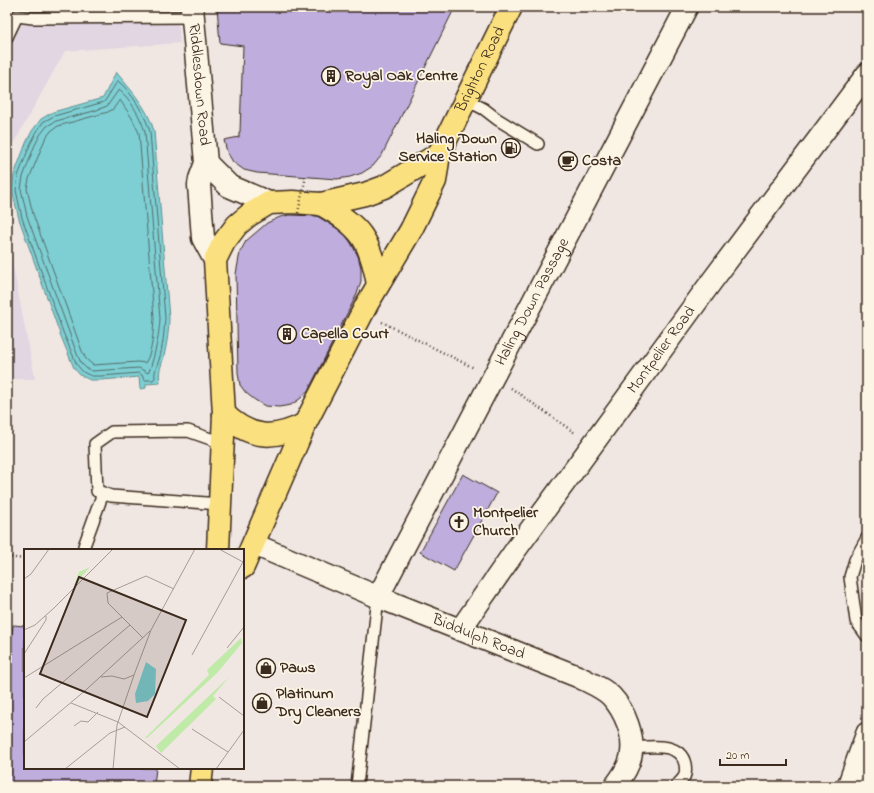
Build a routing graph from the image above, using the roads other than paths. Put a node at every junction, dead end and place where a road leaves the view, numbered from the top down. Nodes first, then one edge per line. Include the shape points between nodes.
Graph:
1 (511, 7) edge
2 (687, 7) edge
3 (19, 12) edge
4 (193, 12) edge
5 (7, 37) edge
6 (867, 74) edge
7 (465, 99) junction
8 (538, 144) dead end
9 (439, 154) junction
10 (206, 163) junction
11 (269, 203) junction
12 (321, 204) junction
13 (215, 260) junction
14 (378, 284) junction
15 (224, 414) junction
16 (305, 424) junction
17 (222, 443) junction
18 (103, 493) junction
19 (220, 504) junction
20 (867, 538) edge
21 (252, 544) junction
22 (84, 546) dead end
23 (218, 549) edge
24 (244, 564) edge
25 (378, 597) junction
26 (460, 630) junction
27 (867, 636) edge
28 (867, 734) edge
29 (632, 748) junction
30 (202, 769) edge
31 (200, 786) edge
32 (357, 786) edge
33 (615, 786) edge
34 (676, 786) edge
35 (848, 786) edge

1 - 7 main road, Brighton Road
2 - 25 street, Haling Down Passage
3 - 4 lane via 33,18
3 - 5 lane
4 - 10 street, Riddlesdown Road
6 - 26 street, Montpelier Road via 721,268
7 - 8 lane
7 - 9 main road, Brighton Road
9 - 12 main road via 384,187
9 - 14 main road, Brighton Road via 435,181 411,230
10 - 11 street, Riddlesdown Road via 229,186
10 - 13 street, Riddlesdown Road via 199,185 203,238
11 - 12 main road
11 - 13 main road via 237,225
12 - 14 main road via 358,230 372,255
13 - 15 main road
14 - 16 main road, Brighton Road
15 - 16 main road via 239,427 261,434 283,433
15 - 17 main road
16 - 21 main road, Brighton Road
17 - 18 lane via 188,431 112,432 95,444 96,491
17 - 19 main road
18 - 19 lane via 111,496
18 - 22 lane
19 - 23 main road
20 - 27 lane via 850,576 856,621
21 - 24 main road, Brighton Road
21 - 25 street, Biddulph Road
25 - 26 street, Biddulph Road
25 - 32 lane
26 - 29 street, Biddulph Road via 598,687 611,696 620,709 629,730
28 - 35 street
29 - 33 street, Biddulph Road via 628,767
29 - 34 lane via 668,748 678,753 684,761 686,771 685,777
30 - 31 main road

